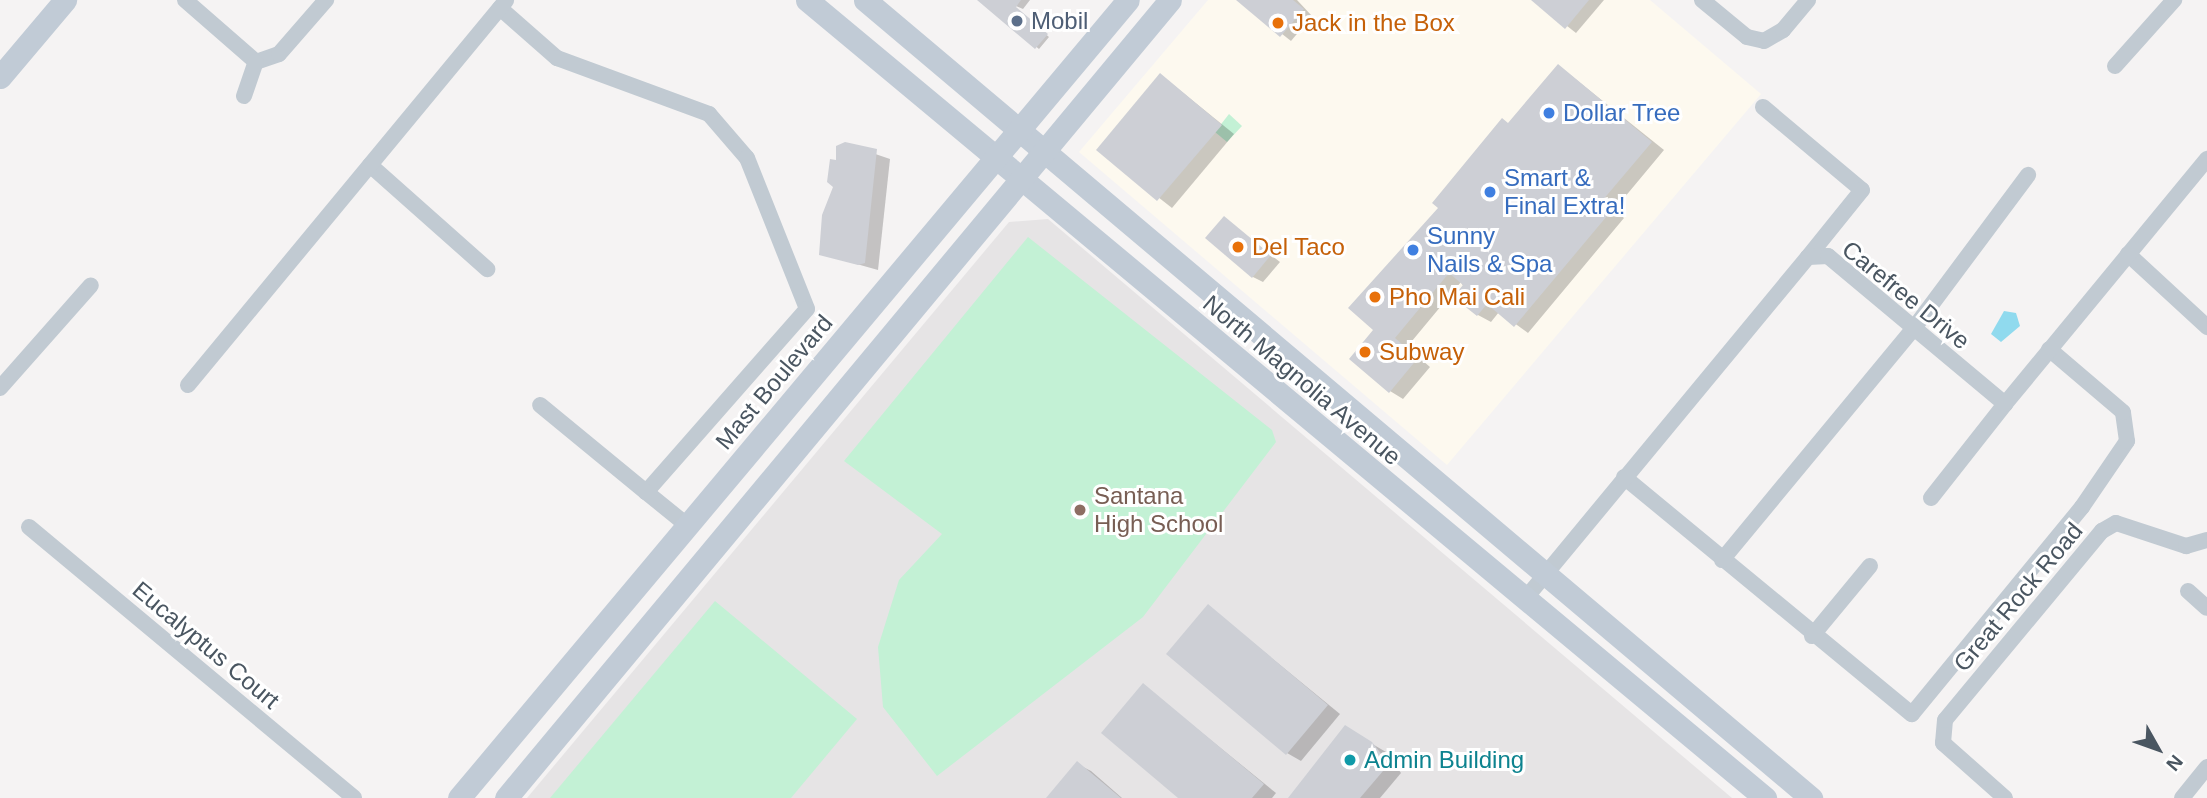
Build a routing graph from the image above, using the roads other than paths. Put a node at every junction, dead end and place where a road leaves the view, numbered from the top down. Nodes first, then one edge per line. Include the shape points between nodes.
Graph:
1 (65, 0) edge
2 (185, 0) edge
3 (326, 0) edge
4 (807, 0) edge
5 (865, 0) edge
6 (1128, 0) edge
7 (1170, 0) edge
8 (1702, 0) edge
9 (1808, 0) edge
10 (2174, 0) edge
11 (503, 4) edge
12 (256, 62) junction
13 (2115, 66) dead end
14 (0, 77) edge
15 (244, 96) dead end
16 (1763, 107) dead end
17 (1019, 130) junction
18 (1045, 152) junction
19 (996, 158) junction
20 (2207, 159) edge
21 (370, 165) junction
22 (2028, 175) dead end
23 (1022, 180) junction
24 (2128, 254) junction
25 (1808, 257) junction
26 (487, 270) dead end
27 (91, 285) dead end
28 (2207, 327) edge
29 (1914, 328) junction
30 (2049, 349) junction
31 (188, 385) dead end
32 (0, 388) edge
33 (2005, 404) junction
34 (540, 405) dead end
35 (1624, 477) junction
36 (646, 492) junction
37 (1931, 498) dead end
38 (688, 526) junction
39 (29, 527) dead end
40 (2207, 540) edge
41 (1722, 560) junction
42 (1870, 566) dead end
43 (1546, 573) junction
44 (2188, 592) dead end
45 (1525, 599) junction
46 (2207, 608) edge
47 (1812, 636) junction
48 (2207, 767) edge
49 (354, 798) edge
50 (459, 798) edge
51 (506, 798) edge
52 (1765, 798) edge
53 (1811, 798) edge
54 (2005, 798) edge
55 (2182, 798) edge

1 - 14 main road
2 - 12 street
3 - 12 street via 279,54
4 - 19 main road, North Magnolia Avenue
5 - 17 main road, North Magnolia Avenue
6 - 17 main road, Mast Boulevard
7 - 18 main road
8 - 9 street via 1746,37 1764,41 1783,30
10 - 13 street
11 - 21 street
11 - 36 street via 557,58 709,114 747,158 807,309
12 - 15 street
16 - 25 street via 1862,190
17 - 18 main road, North Magnolia Avenue
17 - 19 main road, Mast Boulevard
18 - 23 main road
18 - 43 main road, North Magnolia Avenue
19 - 23 main road, North Magnolia Avenue
19 - 38 main road, Mast Boulevard
20 - 24 street
21 - 26 street
21 - 31 street
22 - 29 street
23 - 45 main road, North Magnolia Avenue
23 - 51 main road
24 - 28 street
24 - 30 street
25 - 29 street, Carefree Drive via 1828,256
25 - 35 street, Carefree Drive
27 - 32 street
29 - 33 street, Carefree Drive
29 - 41 street
30 - 33 street
30 - 47 street via 2123,412 2127,441 2082,507 1912,713
33 - 37 street
34 - 36 street
35 - 41 street
35 - 43 street, Carefree Drive
36 - 38 street
38 - 50 main road, Mast Boulevard
39 - 49 street, Eucalyptus Court
40 - 54 street, Great Rock Road via 2186,546 2116,523 2102,531 1945,720 1944,743 1950,751
41 - 47 street
42 - 47 street
43 - 45 street, Carefree Drive
43 - 53 main road, North Magnolia Avenue
44 - 46 street
45 - 52 main road, North Magnolia Avenue
48 - 55 street

